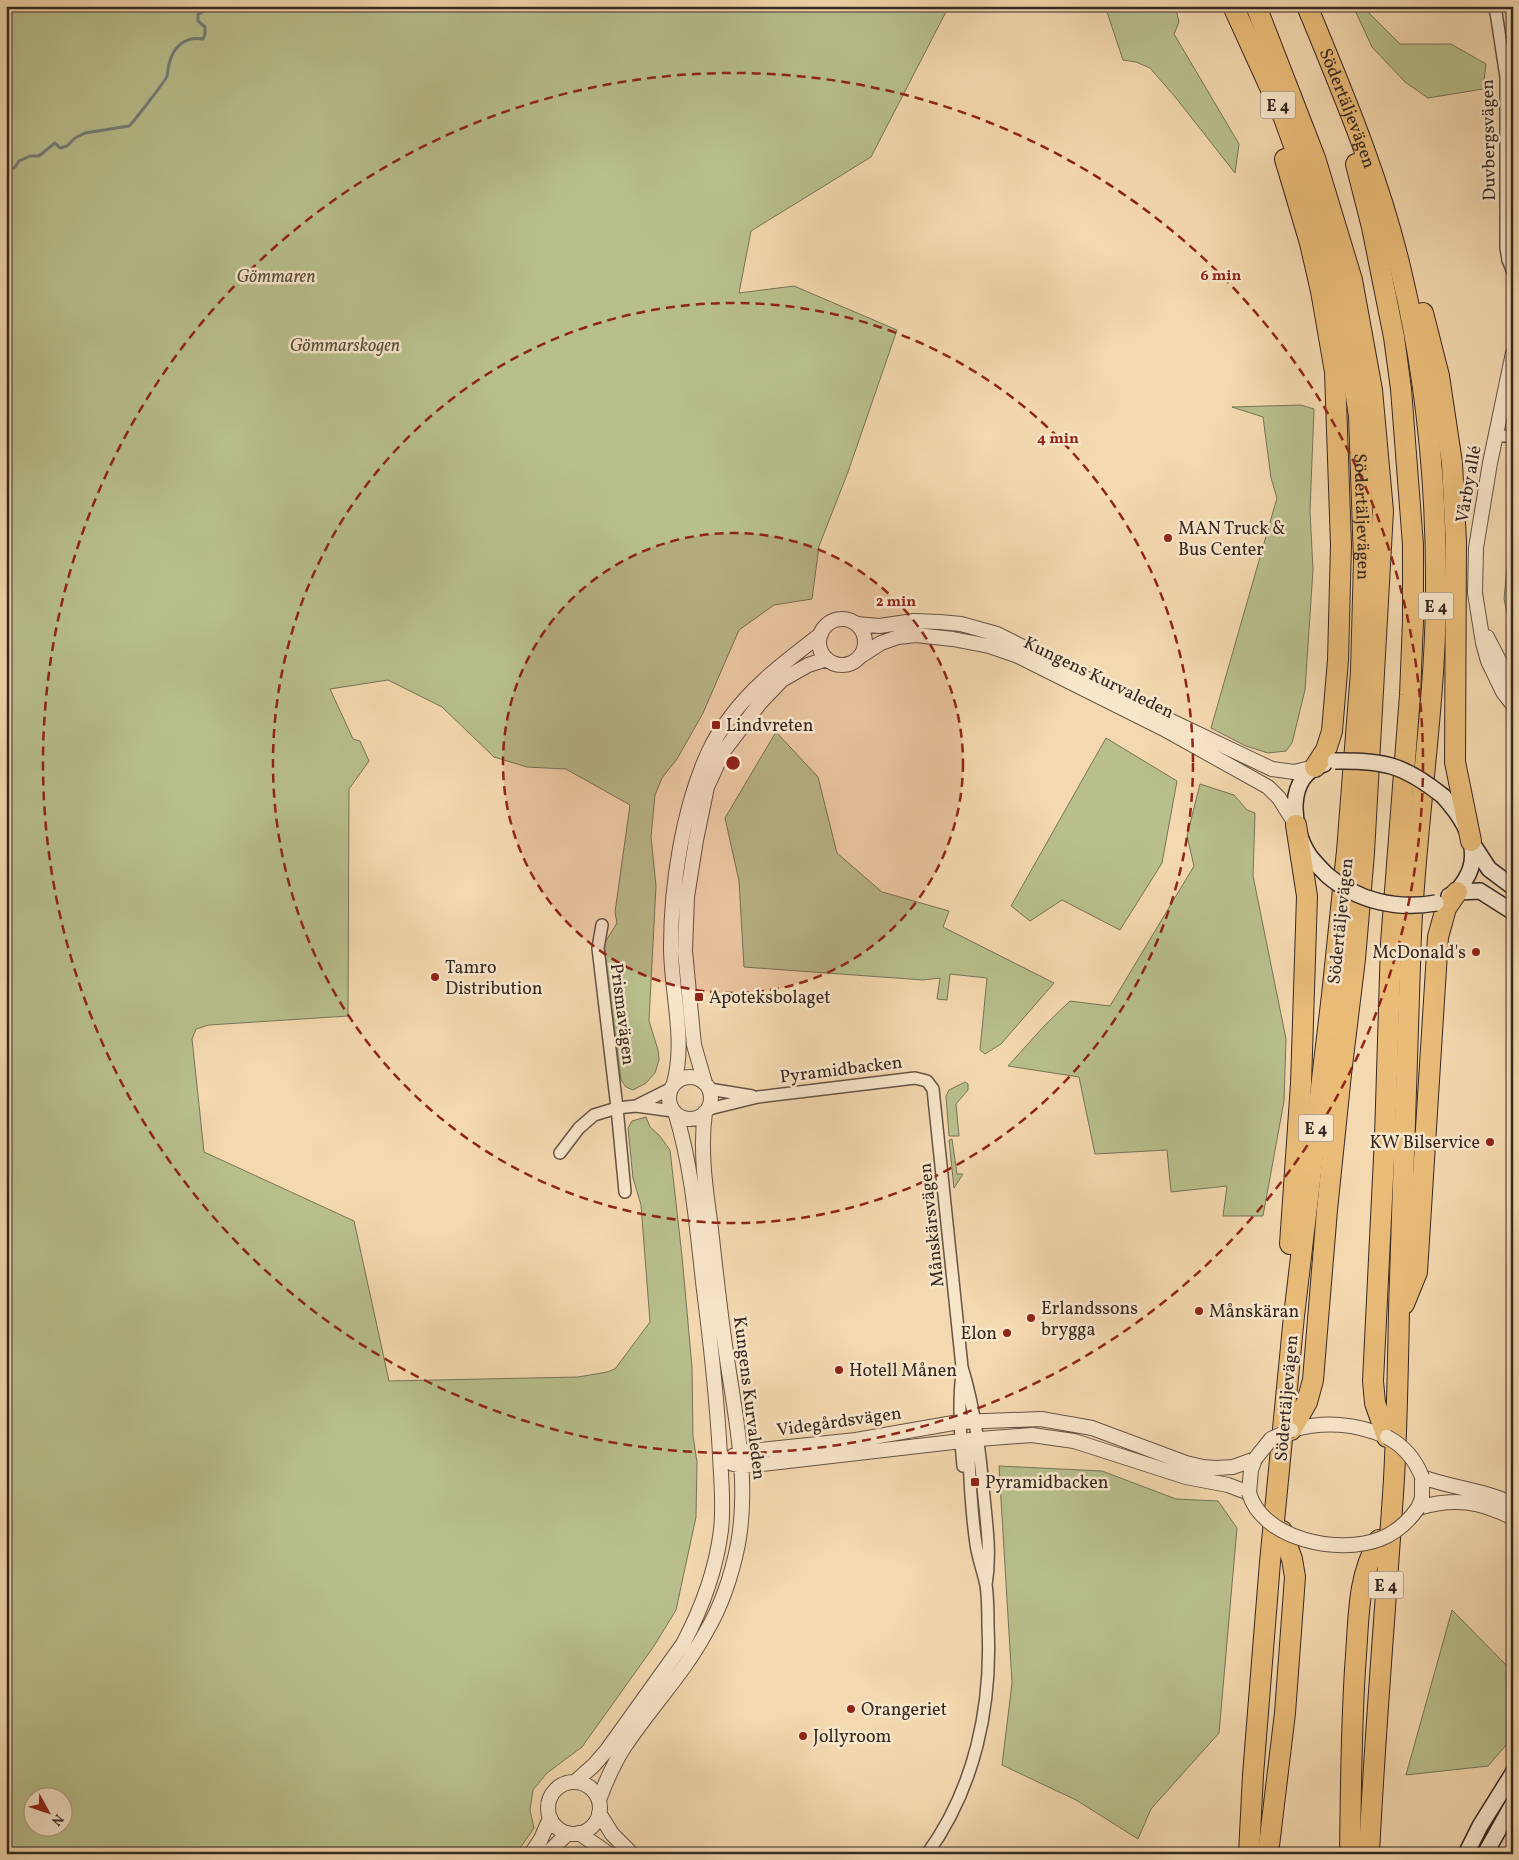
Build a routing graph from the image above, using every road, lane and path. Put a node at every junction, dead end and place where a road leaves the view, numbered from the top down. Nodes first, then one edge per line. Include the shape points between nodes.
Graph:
1 (1232, 6) edge
2 (1256, 6) edge
3 (1294, 6) edge
4 (1307, 6) edge
5 (1495, 6) edge
6 (1383, 204) junction
7 (1513, 272) edge
8 (1513, 353) edge
9 (1496, 436) junction
10 (1513, 436) edge
11 (1480, 623) junction
12 (857, 624) junction
13 (821, 634) junction
14 (859, 657) junction
15 (827, 659) junction
16 (1513, 682) edge
17 (1513, 705) edge
18 (1315, 767) junction
19 (1296, 825) junction
20 (1471, 841) junction
21 (1513, 887) edge
22 (1457, 892) junction
23 (1513, 912) edge
24 (602, 925) dead end
25 (927, 1081) joint
26 (672, 1086) junction
27 (707, 1086) junction
28 (758, 1097) junction
29 (636, 1106) junction
30 (617, 1108) junction
31 (707, 1111) junction
32 (675, 1113) junction
33 (560, 1153) dead end
34 (625, 1192) dead end
35 (1399, 1315) junction
36 (962, 1367) junction
37 (1286, 1406) junction
38 (976, 1421) junction
39 (959, 1422) junction
40 (1290, 1430) junction
41 (1387, 1437) junction
42 (979, 1439) junction
43 (960, 1441) junction
44 (741, 1459) junction
45 (720, 1461) junction
46 (1251, 1461) junction
47 (1422, 1477) junction
48 (1247, 1492) junction
49 (1513, 1504) edge
50 (1418, 1508) junction
51 (1513, 1518) edge
52 (1282, 1531) junction
53 (1379, 1540) junction
54 (986, 1585) junction
55 (1513, 1773) edge
56 (575, 1782) junction
57 (1513, 1804) edge
58 (599, 1807) junction
59 (550, 1818) junction
60 (574, 1833) junction
61 (531, 1854) edge
62 (547, 1854) edge
63 (609, 1854) edge
64 (632, 1854) edge
65 (927, 1854) edge
66 (1249, 1854) edge
67 (1268, 1854) edge
68 (1350, 1854) edge
69 (1370, 1854) edge
70 (1466, 1854) edge
71 (1485, 1854) edge

1 - 18 highway via 1287,164 1310,243 1335,372 1341,546 1338,660 1332,731 1326,750
1 - 37 highway, Södertäljevägen / E 4 via 1284,118 1316,207 1343,310 1358,416 1364,560 1362,663 1337,957
2 - 40 highway via 1315,158 1352,280 1372,390 1384,511 1361,892 1318,1303 1313,1380 1307,1402
3 - 41 highway via 1354,153 1372,227 1401,389 1413,545 1410,695 1391,943 1373,1381 1375,1402
4 - 6 highway, Södertäljevägen / E 4
5 - 7 street, Duvbergsvägen via 1506,77 1506,248
6 - 20 highway via 1420,299 1448,428 1456,542 1455,762
6 - 35 highway, Södertäljevägen / E 4 via 1401,270 1422,375 1432,453 1436,532 1434,650 1412,932
8 - 9 street, Vårby allé
9 - 10 street
9 - 11 street, Vårby allé via 1476,548 1475,593
11 - 16 street, Vårby allé
11 - 17 street, Vårby allé via 1488,661
12 - 13 street via 850,620 833,621
12 - 14 street via 865,644
12 - 18 street, Kungens Kurvaleden via 879,626 914,621 940,622 998,634 1272,768 1294,772
13 - 15 street via 819,642
13 - 26 street via 775,669 730,718 709,748 696,782 674,891 671,948 680,1059
14 - 15 street via 845,664
14 - 19 street, Kungens Kurvaleden via 898,636 916,635 980,644 1018,656 1164,729 1268,787
15 - 27 street via 808,665 782,680 760,703 723,752 708,787 687,898 685,951 694,1045
18 - 19 main road via 1302,780 1295,797
18 - 20 main road, bridge via 1335,761 1362,760 1417,776 1452,806
19 - 22 main road, bridge via 1308,854 1326,876 1348,891 1390,905 1421,906 1436,903
19 - 37 highway via 1308,896 1301,1084 1283,1344
20 - 21 main road via 1489,869
20 - 22 main road via 1469,873
22 - 23 main road via 1480,891
22 - 35 highway via 1446,908 1438,938 1417,1272
24 - 30 street, Prismavägen via 598,948
25 - 28 street, Pyramidbacken via 915,1078
25 - 36 street, Månskärsvägen via 935,1094
26 - 27 street via 685,1076 692,1076
26 - 29 street
26 - 32 street via 669,1102
27 - 28 street, Pyramidbacken
27 - 31 street via 711,1102
28 - 31 street, Pyramidbacken
29 - 30 street
29 - 32 street
30 - 33 street via 594,1115 579,1128
30 - 34 street, Prismavägen
31 - 32 street via 692,1119
31 - 44 street, Kungens Kurvaleden via 702,1147
32 - 45 street, Kungens Kurvaleden via 691,1184 715,1376
35 - 69 highway, Södertäljevägen / E 4 via 1394,1479
36 - 38 street, Månskärsvägen
36 - 39 street, Månskärsvägen
37 - 66 highway, Södertäljevägen / E 4 via 1270,1562
38 - 39 street, Videgårdsvägen
38 - 42 street, Månskärsvägen
38 - 46 street, Videgårdsvägen via 1042,1419 1067,1423 1117,1436 1203,1467 1233,1467
39 - 43 street, Månskärsvägen
39 - 44 street, Videgårdsvägen
40 - 41 street via 1340,1424
40 - 46 street, bridge via 1271,1439
41 - 47 street, bridge via 1409,1453
42 - 43 street, Videgårdsvägen
42 - 48 street, Videgårdsvägen via 1032,1435 1074,1441 1179,1475
42 - 54 street, Månskärsvägen via 989,1546
43 - 44 street, Videgårdsvägen
43 - 54 street, Månskärsvägen via 971,1542
44 - 45 street, Videgårdsvägen
44 - 58 street, Kungens Kurvaleden via 743,1507 740,1531 721,1602 695,1650 626,1745 609,1774
45 - 56 street, Kungens Kurvaleden via 723,1503 718,1549 712,1577 693,1626 607,1750
46 - 48 street
47 - 49 street
47 - 50 street via 1422,1498
48 - 52 street, bridge via 1256,1507
50 - 51 street via 1454,1501 1492,1509
50 - 53 street, bridge via 1406,1524
52 - 53 street, bridge via 1303,1539 1333,1544
52 - 67 highway via 1295,1577 1285,1712
53 - 68 highway via 1369,1558 1361,1586 1352,1708
54 - 65 street, Månskärsvägen via 989,1670 978,1747 954,1807
55 - 70 main road
56 - 58 street via 590,1788
56 - 59 street via 566,1783 552,1793 548,1810
57 - 71 main road
58 - 60 street via 592,1826
58 - 64 street via 612,1834
59 - 60 street via 554,1825
59 - 61 street
60 - 62 street
60 - 63 street

